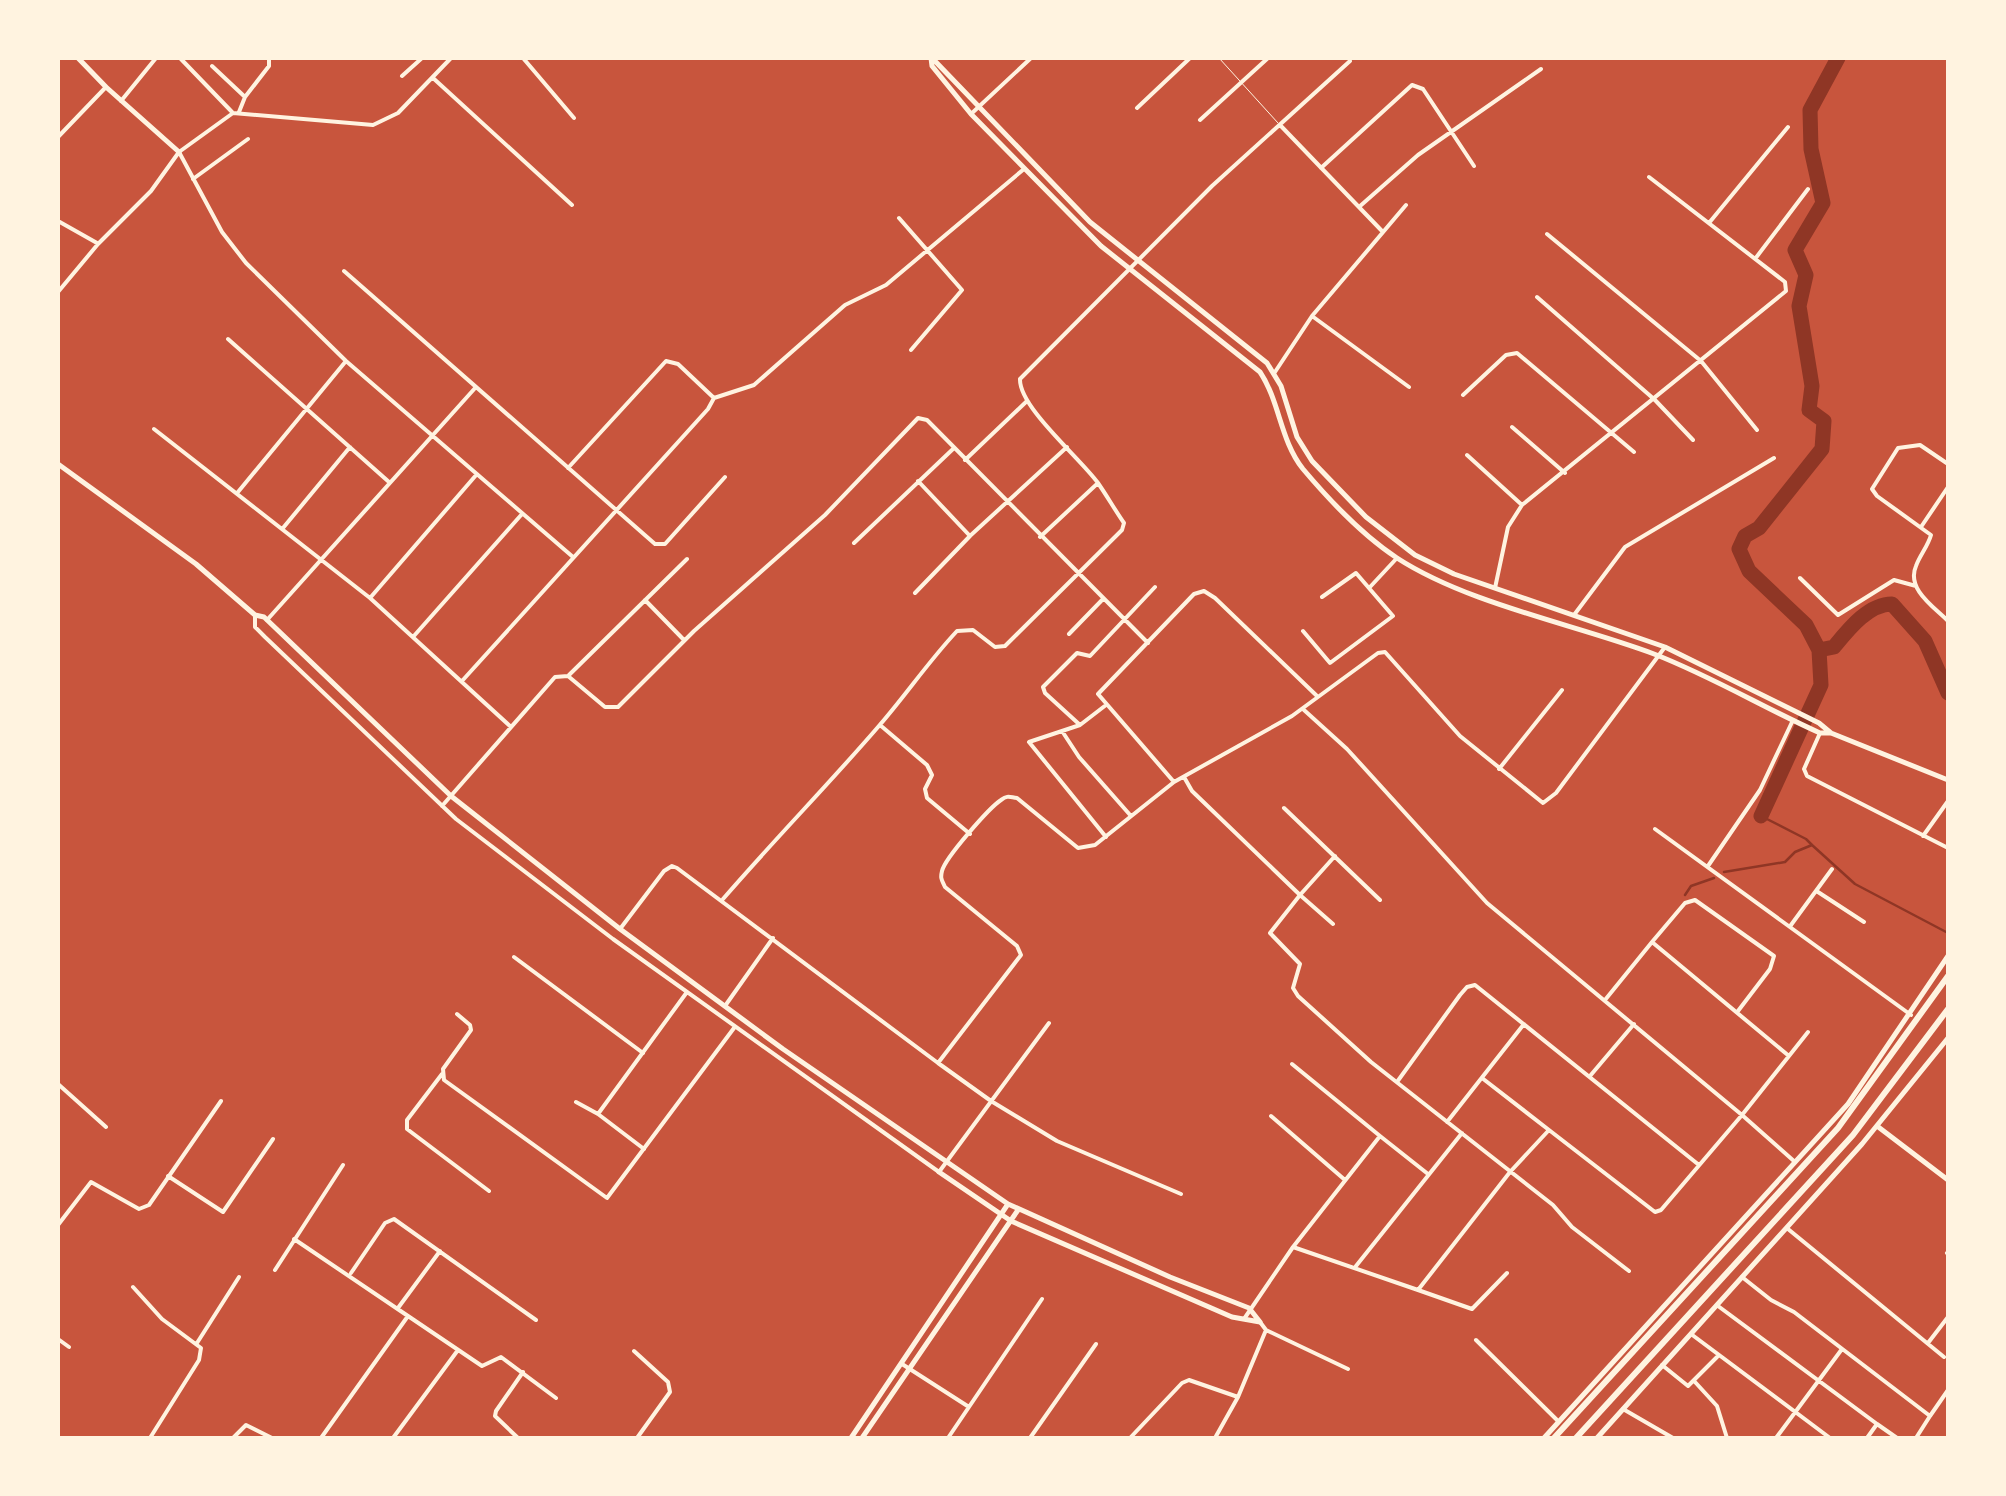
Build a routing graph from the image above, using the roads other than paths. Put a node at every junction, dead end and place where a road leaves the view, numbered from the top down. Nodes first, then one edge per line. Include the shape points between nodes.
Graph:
1 (78, 58) edge
2 (156, 58) edge
3 (180, 58) edge
4 (268, 58) edge
5 (422, 58) edge
6 (450, 58) edge
7 (523, 58) edge
8 (932, 58) edge
9 (1031, 58) edge
10 (1190, 58) edge
11 (1219, 58) edge
12 (1268, 58) edge
13 (1350, 61) dead end
14 (212, 66) dead end
15 (1541, 70) dead end
16 (402, 76) dead end
17 (433, 78) junction
18 (1240, 82) junction
19 (106, 87) junction
20 (245, 97) junction
21 (121, 101) junction
22 (978, 106) junction
23 (1137, 108) dead end
24 (236, 112) junction
25 (971, 114) junction
26 (574, 118) dead end
27 (1200, 120) dead end
28 (1280, 126) junction
29 (1788, 127) dead end
30 (1452, 131) junction
31 (58, 138) edge
32 (248, 139) dead end
33 (179, 152) junction
34 (1474, 166) dead end
35 (1321, 168) junction
36 (1024, 170) junction
37 (1649, 176) dead end
38 (193, 179) junction
39 (1808, 189) dead end
40 (572, 205) dead end
41 (1406, 205) dead end
42 (1358, 206) junction
43 (899, 218) dead end
44 (58, 221) edge
45 (1710, 224) junction
46 (1382, 231) junction
47 (1547, 234) dead end
48 (98, 244) junction
49 (929, 252) junction
50 (1755, 259) junction
51 (1138, 260) junction
52 (1130, 267) junction
53 (344, 272) dead end
54 (58, 292) edge
55 (1538, 297) dead end
56 (1312, 316) junction
57 (228, 339) dead end
58 (911, 350) dead end
59 (346, 361) junction
60 (1701, 361) junction
61 (1275, 372) junction
62 (476, 387) junction
63 (1409, 387) dead end
64 (1463, 395) dead end
65 (714, 398) junction
66 (1655, 400) junction
67 (1027, 401) junction
68 (307, 409) junction
69 (1512, 427) dead end
70 (154, 429) dead end
71 (1757, 430) dead end
72 (1615, 433) junction
73 (432, 436) junction
74 (1693, 440) dead end
75 (350, 447) junction
76 (1067, 447) junction
77 (953, 449) junction
78 (1634, 452) dead end
79 (1467, 456) dead end
80 (1774, 458) dead end
81 (964, 460) junction
82 (58, 464) edge
83 (1948, 464) edge
84 (568, 468) junction
85 (1568, 470) junction
86 (477, 474) junction
87 (725, 477) dead end
88 (918, 481) junction
89 (390, 483) junction
90 (1098, 483) junction
91 (1948, 487) edge
92 (237, 493) junction
93 (1005, 501) junction
94 (1522, 505) junction
95 (615, 509) junction
96 (522, 514) junction
97 (1921, 527) junction
98 (282, 528) junction
99 (970, 536) junction
100 (1040, 537) junction
101 (854, 543) dead end
102 (573, 557) junction
103 (1398, 558) junction
104 (321, 559) junction
105 (687, 559) dead end
106 (1079, 575) junction
107 (1800, 578) dead end
108 (1916, 586) junction
109 (1156, 587) dead end
110 (1369, 588) junction
111 (1495, 588) junction
112 (916, 593) dead end
113 (1322, 597) dead end
114 (370, 598) junction
115 (1103, 599) junction
116 (645, 600) junction
117 (255, 615) junction
118 (1574, 616) junction
119 (266, 620) junction
120 (1124, 620) junction
121 (1948, 621) edge
122 (1304, 631) dead end
123 (1069, 634) dead end
124 (413, 637) junction
125 (684, 640) junction
126 (1148, 643) junction
127 (1665, 647) junction
128 (1658, 656) junction
129 (568, 676) junction
130 (462, 681) junction
131 (1562, 690) dead end
132 (1318, 696) junction
133 (1106, 705) junction
134 (1303, 708) junction
135 (1795, 721) junction
136 (1080, 724) junction
137 (880, 725) junction
138 (511, 727) junction
139 (1062, 731) junction
140 (1818, 732) junction
141 (1831, 734) junction
142 (1499, 768) junction
143 (1184, 777) junction
144 (1948, 780) edge
145 (1174, 782) junction
146 (451, 796) junction
147 (1948, 801) edge
148 (442, 806) junction
149 (1284, 808) dead end
150 (1132, 817) junction
151 (1655, 829) dead end
152 (970, 834) junction
153 (1924, 836) junction
154 (1106, 837) junction
155 (1948, 848) edge
156 (1334, 856) junction
157 (1708, 866) junction
158 (1832, 869) dead end
159 (1816, 891) junction
160 (1300, 895) junction
161 (723, 900) junction
162 (1380, 900) dead end
163 (1864, 922) dead end
164 (1333, 924) dead end
165 (1791, 925) junction
166 (620, 929) junction
167 (773, 938) junction
168 (1652, 942) junction
169 (1948, 956) edge
170 (514, 957) dead end
171 (1948, 976) edge
172 (687, 992) junction
173 (1605, 1000) junction
174 (725, 1006) junction
175 (1948, 1009) edge
176 (1736, 1012) junction
177 (457, 1014) dead end
178 (1911, 1015) junction
179 (1049, 1023) dead end
180 (1524, 1024) junction
181 (1634, 1024) junction
182 (734, 1027) junction
183 (1808, 1032) dead end
184 (1948, 1038) edge
185 (643, 1053) junction
186 (1789, 1056) junction
187 (938, 1063) junction
188 (1292, 1064) dead end
189 (442, 1074) junction
190 (1590, 1076) junction
191 (1482, 1078) junction
192 (1398, 1082) junction
193 (58, 1084) edge
194 (220, 1101) dead end
195 (991, 1101) junction
196 (576, 1102) dead end
197 (598, 1114) junction
198 (1742, 1115) junction
199 (1271, 1116) dead end
200 (1448, 1122) junction
201 (1877, 1126) junction
202 (106, 1127) dead end
203 (1548, 1130) junction
204 (1462, 1133) junction
205 (1380, 1136) junction
206 (274, 1139) dead end
207 (644, 1149) junction
208 (945, 1162) junction
209 (1795, 1162) junction
210 (343, 1165) dead end
211 (1700, 1165) junction
212 (939, 1172) junction
213 (1510, 1172) junction
214 (1428, 1174) junction
215 (168, 1176) junction
216 (1346, 1180) junction
217 (1948, 1180) edge
218 (489, 1191) dead end
219 (1181, 1194) dead end
220 (1008, 1204) junction
221 (1018, 1210) junction
222 (1002, 1215) junction
223 (1010, 1221) junction
224 (58, 1225) edge
225 (1788, 1229) junction
226 (294, 1239) junction
227 (1292, 1247) junction
228 (440, 1251) junction
229 (1354, 1268) junction
230 (276, 1270) dead end
231 (1628, 1271) dead end
232 (1507, 1273) dead end
233 (350, 1274) junction
234 (239, 1277) dead end
235 (1742, 1278) junction
236 (133, 1287) dead end
237 (1418, 1290) junction
238 (1042, 1299) dead end
239 (1718, 1306) junction
240 (398, 1308) junction
241 (1249, 1308) junction
242 (408, 1316) junction
243 (1948, 1317) edge
244 (1244, 1319) junction
245 (536, 1320) dead end
246 (1260, 1322) junction
247 (1266, 1330) junction
248 (1691, 1334) junction
249 (58, 1339) edge
250 (1476, 1340) dead end
251 (197, 1343) junction
252 (1096, 1344) dead end
253 (1928, 1344) junction
254 (69, 1348) dead end
255 (1842, 1349) junction
256 (458, 1350) junction
257 (634, 1351) dead end
258 (1718, 1355) junction
259 (1944, 1357) dead end
260 (902, 1364) junction
261 (1662, 1365) junction
262 (910, 1369) junction
263 (1348, 1369) dead end
264 (523, 1372) junction
265 (1819, 1381) junction
266 (1695, 1382) junction
267 (1948, 1392) edge
268 (1238, 1397) junction
269 (556, 1398) dead end
270 (969, 1407) junction
271 (1623, 1409) junction
272 (1796, 1412) junction
273 (1930, 1416) junction
274 (1559, 1422) junction
275 (1877, 1424) junction
276 (152, 1438) edge
277 (233, 1438) edge
278 (272, 1438) edge
279 (322, 1438) edge
280 (394, 1438) edge
281 (518, 1438) edge
282 (637, 1438) edge
283 (852, 1438) edge
284 (862, 1438) edge
285 (948, 1438) edge
286 (1030, 1438) edge
287 (1130, 1438) edge
288 (1215, 1438) edge
289 (1544, 1438) edge
290 (1554, 1438) edge
291 (1576, 1438) edge
292 (1597, 1438) edge
293 (1673, 1438) edge
294 (1691, 1438) edge
295 (1703, 1438) edge
296 (1727, 1438) edge
297 (1776, 1438) edge
298 (1830, 1438) edge
299 (1867, 1438) edge
300 (1897, 1438) edge
301 (1916, 1438) edge

1 - 19 street
2 - 21 street
3 - 24 street
4 - 20 street
5 - 16 street
6 - 17 street
7 - 26 street
8 - 22 street
8 - 25 street
9 - 22 street
10 - 23 street
11 - 18 lane
12 - 18 street
13 - 28 street
14 - 20 street
15 - 30 street
17 - 24 street via 398,113 373,125
17 - 40 street
18 - 27 street
18 - 28 lane
19 - 21 street
19 - 31 street
20 - 24 street
21 - 33 street
22 - 25 street
22 - 51 street via 1090,222
24 - 33 street
25 - 36 street
28 - 35 street
28 - 51 street
29 - 45 street
30 - 34 street
30 - 35 street via 1423,89 1412,85
30 - 42 street
32 - 38 street
33 - 38 street
33 - 48 street via 151,192
35 - 42 street
36 - 49 street
36 - 52 street
37 - 45 street
38 - 59 street via 232,247
39 - 50 street
41 - 46 street
42 - 46 street
43 - 49 street
44 - 48 street
45 - 50 street
46 - 56 street
47 - 60 street
48 - 54 street
49 - 58 street via 962,290
49 - 65 street via 877,292 845,305 754,385
50 - 60 street via 1788,287
51 - 52 street
51 - 61 street
52 - 67 street via 1022,374
52 - 103 street via 1260,372 1302,467
53 - 62 street
55 - 66 street
56 - 61 street
56 - 63 street
57 - 68 street
59 - 68 street
59 - 73 street
60 - 66 street
60 - 71 street
61 - 111 street via 1302,448 1342,494 1415,555
62 - 73 street
62 - 84 street
64 - 72 street via 1506,355 1517,353
65 - 84 street via 666,361
65 - 95 street
66 - 72 street
66 - 74 street
67 - 76 street
67 - 81 street
68 - 75 street
68 - 92 street
69 - 85 street
70 - 92 street
72 - 78 street
72 - 85 street
73 - 86 street
73 - 89 street
75 - 89 street
75 - 98 street
76 - 90 street
76 - 93 street
77 - 81 street
77 - 88 street
77 - 125 street via 927,420 914,422 824,515
79 - 94 street
80 - 118 street via 1640,536 1617,555
81 - 93 street
82 - 117 street
83 - 97 street via 1920,445 1898,448 1873,485 1876,496
84 - 95 street
85 - 94 street
86 - 96 street
86 - 114 street
87 - 95 street via 662,546
88 - 99 street
88 - 101 street
89 - 104 street
90 - 100 street
90 - 106 street via 1124,523
91 - 97 street
92 - 98 street
93 - 99 street
93 - 100 street
94 - 111 street via 1508,527
95 - 102 street
96 - 102 street
96 - 124 street
97 - 108 street via 1931,539 1914,571
98 - 104 street
99 - 112 street
100 - 106 street
102 - 130 street
103 - 110 street
103 - 128 street via 1466,590
104 - 114 street
104 - 119 street
105 - 116 street
106 - 115 street
106 - 137 street via 1005,646 995,647 972,630 957,631
107 - 108 street via 1838,616 1894,580
108 - 121 street
109 - 120 street
110 - 113 street via 1356,573
110 - 122 street via 1393,616 1330,663
111 - 118 street
114 - 124 street
115 - 120 street
115 - 123 street
116 - 125 street
116 - 129 street
117 - 119 street
117 - 148 street via 255,627
118 - 127 street
119 - 146 street
120 - 126 street
120 - 136 street via 1090,656 1077,653 1043,687
124 - 130 street
125 - 129 street via 614,710
126 - 132 street via 1204,591
126 - 133 street via 1098,694
127 - 128 street
127 - 141 street
128 - 135 street
128 - 142 street via 1548,801
129 - 138 street via 556,677
130 - 138 street
131 - 142 street
132 - 134 street
132 - 142 street via 1385,652 1460,736
133 - 136 street
133 - 145 street
134 - 143 street
134 - 173 street via 1487,903
135 - 140 street
135 - 157 street via 1760,790
136 - 139 street
137 - 152 street via 928,765 926,798
137 - 161 street
138 - 146 street
139 - 150 street
139 - 154 street via 1030,746
140 - 141 street
140 - 153 street via 1807,776
141 - 144 street
143 - 145 street
143 - 160 street
145 - 150 street
146 - 148 street
146 - 166 street
147 - 153 street
148 - 172 street
149 - 156 street
150 - 154 street
151 - 157 street
152 - 154 street via 1011,796 1078,848
152 - 187 street via 944,865 942,881 1021,955
153 - 155 street
156 - 160 street
156 - 162 street
157 - 165 street
158 - 159 street
159 - 163 street
159 - 165 street
160 - 164 street
160 - 192 street via 1270,933 1300,964 1298,996
161 - 166 street via 672,866
161 - 167 street
165 - 178 street
166 - 174 street
167 - 174 street
167 - 187 street
168 - 173 street
168 - 176 street
168 - 176 street via 1695,900 1774,956
169 - 178 street
170 - 185 street
171 - 290 main road via 1838,1128
172 - 182 street
172 - 185 street
173 - 181 street
174 - 208 street
175 - 291 main road via 1854,1134
176 - 186 street
177 - 189 street via 471,1030
178 - 209 street via 1848,1104
179 - 195 street
180 - 190 street
180 - 191 street
180 - 192 street via 1474,985 1467,987
181 - 190 street
181 - 198 street
182 - 207 street
182 - 212 street
183 - 186 street
184 - 201 street
185 - 197 street
186 - 198 street
187 - 195 street
188 - 205 street
189 - 207 street via 607,1198
189 - 218 street via 406,1125
190 - 211 street
191 - 200 street
191 - 203 street
192 - 200 street
193 - 202 street
194 - 215 street
195 - 208 street
195 - 219 street via 1057,1140
196 - 197 street
197 - 207 street
198 - 209 street
198 - 211 street
199 - 216 street
200 - 204 street
201 - 217 street
201 - 225 street
203 - 211 street via 1655,1212
203 - 213 street
204 - 213 street
204 - 214 street
205 - 214 street
205 - 216 street
206 - 215 street via 223,1212
208 - 212 street
208 - 220 street
209 - 274 street
210 - 226 street
212 - 222 street
213 - 231 street
213 - 237 street
214 - 229 street
215 - 224 street via 139,1210 91,1182
216 - 227 street
220 - 221 street
220 - 222 street
221 - 223 street
221 - 241 street
222 - 223 street
222 - 260 street
223 - 244 street
223 - 262 street
225 - 235 street
225 - 253 street
226 - 230 street
226 - 233 street
227 - 229 street
227 - 241 street
228 - 233 street via 391,1219
228 - 240 street
228 - 245 street
229 - 237 street
232 - 237 street via 1472,1309
233 - 240 street
234 - 251 street
235 - 239 street
235 - 255 street
236 - 251 street
238 - 270 street
239 - 248 street
239 - 265 street
240 - 242 street
241 - 244 street
241 - 246 street
242 - 256 street
242 - 279 street
243 - 253 street
244 - 246 street
246 - 247 street
247 - 263 street
247 - 268 street
248 - 258 street
248 - 261 street
249 - 254 street
250 - 274 street
251 - 276 street via 200,1360
252 - 286 street
253 - 259 street
255 - 265 street
255 - 273 street
256 - 264 street via 485,1367 501,1356
256 - 280 street
257 - 282 street via 668,1382 670,1392
258 - 266 street
258 - 272 street
260 - 262 street
260 - 283 street
261 - 266 street via 1685,1385
261 - 271 street
262 - 270 street
262 - 284 street
264 - 269 street
264 - 281 street via 495,1416
265 - 272 street
265 - 275 street
266 - 296 street via 1717,1406
267 - 273 street
268 - 287 street via 1189,1380
268 - 288 street
270 - 285 street
271 - 292 street
271 - 293 street
272 - 297 street
272 - 298 street
273 - 301 street
274 - 289 street
275 - 299 street
275 - 300 street
277 - 278 street via 246,1425
294 - 295 street

